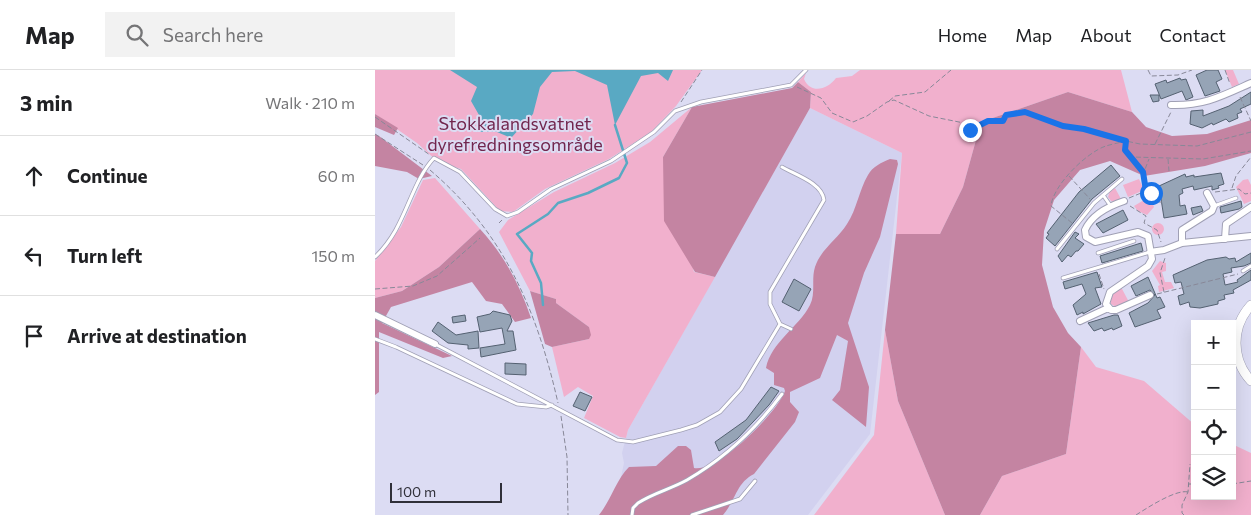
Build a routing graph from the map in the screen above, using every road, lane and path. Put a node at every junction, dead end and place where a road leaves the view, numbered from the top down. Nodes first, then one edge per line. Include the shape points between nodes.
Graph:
1 (702, 70) edge
2 (806, 70) edge
3 (951, 70) edge
4 (1148, 70) edge
5 (1192, 70) edge
6 (1225, 70) edge
7 (1228, 78) dead end
8 (1251, 83) edge
9 (791, 85) junction
10 (1237, 89) junction
11 (887, 102) junction
12 (1173, 105) joint
13 (675, 111) junction
14 (375, 117) edge
15 (1251, 121) edge
16 (1251, 132) edge
17 (375, 134) edge
18 (1126, 141) junction
19 (1154, 145) junction
20 (1251, 151) edge
21 (1133, 157) junction
22 (1251, 157) edge
23 (435, 158) junction
24 (1150, 158) junction
25 (1167, 158) junction
26 (426, 167) junction
27 (782, 167) dead end
28 (1169, 171) dead end
29 (1143, 172) junction
30 (1069, 175) junction
31 (1122, 180) dead end
32 (1232, 190) junction
33 (1146, 191) junction
34 (1207, 193) joint
35 (1251, 193) edge
36 (1103, 195) junction
37 (1236, 198) dead end
38 (1124, 201) junction
39 (1094, 202) junction
40 (1162, 202) dead end
41 (1110, 206) junction
42 (1214, 206) junction
43 (1251, 207) edge
44 (1076, 226) junction
45 (1251, 236) edge
46 (1121, 237) junction
47 (481, 238) dead end
48 (1225, 239) junction
49 (1134, 241) dead end
50 (1182, 242) junction
51 (1122, 245) junction
52 (1057, 249) dead end
53 (1163, 250) junction
54 (1150, 252) junction
55 (1097, 253) dead end
56 (375, 257) edge
57 (1165, 262) dead end
58 (1251, 266) edge
59 (1097, 268) junction
60 (1243, 271) joint
61 (1063, 278) dead end
62 (375, 289) edge
63 (1164, 292) junction
64 (1108, 294) junction
65 (1150, 295) joint
66 (1251, 305) edge
67 (1108, 308) junction
68 (375, 315) edge
69 (1080, 321) dead end
70 (780, 324) junction
71 (791, 329) dead end
72 (375, 339) edge
73 (435, 344) joint
74 (1251, 381) edge
75 (782, 394) dead end
76 (553, 405) junction
77 (560, 409) junction
78 (1190, 464) dead end
79 (755, 481) dead end
80 (1251, 481) edge
81 (1236, 483) edge
82 (1188, 484) joint
83 (1188, 492) junction
84 (568, 515) edge
85 (632, 515) edge
86 (692, 515) edge
87 (1136, 515) edge
88 (1184, 515) edge

1 - 13 path
2 - 9 lane
3 - 11 path via 925,92 895,96
4 - 5 path via 1151,76 1177,75
6 - 7 path
8 - 10 street
9 - 11 path via 821,98 832,113 853,122
9 - 13 lane via 701,102
10 - 12 street via 1210,102
10 - 15 path
11 - 18 path via 899,102 929,116 964,123 972,130 988,121 1003,121 1006,115 1020,111 1042,116 1063,126
12 - 19 path
13 - 23 lane via 654,132 611,161 551,189 507,216 495,209 460,172
14 - 23 path
16 - 19 path via 1197,146
17 - 26 path
18 - 19 path
18 - 21 path via 1125,150
18 - 30 path via 1105,146 1089,155
20 - 25 path via 1203,160
21 - 24 path
21 - 29 path
22 - 32 path via 1236,176
23 - 26 lane
24 - 25 path
24 - 29 path
25 - 28 path
26 - 56 lane via 401,224
26 - 77 path via 477,216 513,271 535,320
27 - 70 lane via 818,188 824,200 770,292 770,304
29 - 33 path
30 - 39 path
30 - 44 path via 1058,188 1051,206
31 - 36 lane
32 - 34 path
32 - 35 path
33 - 38 path
33 - 40 path via 1151,193 1154,202
34 - 42 street
36 - 39 lane
36 - 41 lane
37 - 42 lane
38 - 41 street
38 - 53 path via 1145,216 1144,223 1157,230
39 - 44 lane
41 - 46 street via 1088,224 1086,237 1095,242
42 - 50 street via 1182,230
43 - 48 street via 1226,224
44 - 52 lane
45 - 48 street
46 - 51 lane
46 - 54 street via 1144,233 1148,236
47 - 62 path via 437,276 413,286
48 - 50 street
49 - 51 lane
50 - 53 street
51 - 55 lane
53 - 54 street
54 - 59 lane
54 - 64 street via 1152,259 1148,266
57 - 63 path via 1160,273
58 - 60 lane
59 - 61 lane
59 - 64 path
60 - 63 path
63 - 65 path
64 - 67 street
65 - 67 street via 1126,308
66 - 74 street via 1237,327 1236,344 1240,366
67 - 69 street
68 - 73 street
70 - 71 lane
70 - 77 lane via 734,398 720,412 697,425 625,442
72 - 76 lane via 517,404
73 - 76 lane
75 - 85 lane via 736,445 690,478 638,503
76 - 77 lane
77 - 84 path via 567,457
78 - 82 path
79 - 86 lane via 740,499
80 - 81 path
82 - 83 path
83 - 87 path via 1167,497
83 - 88 path via 1182,505

